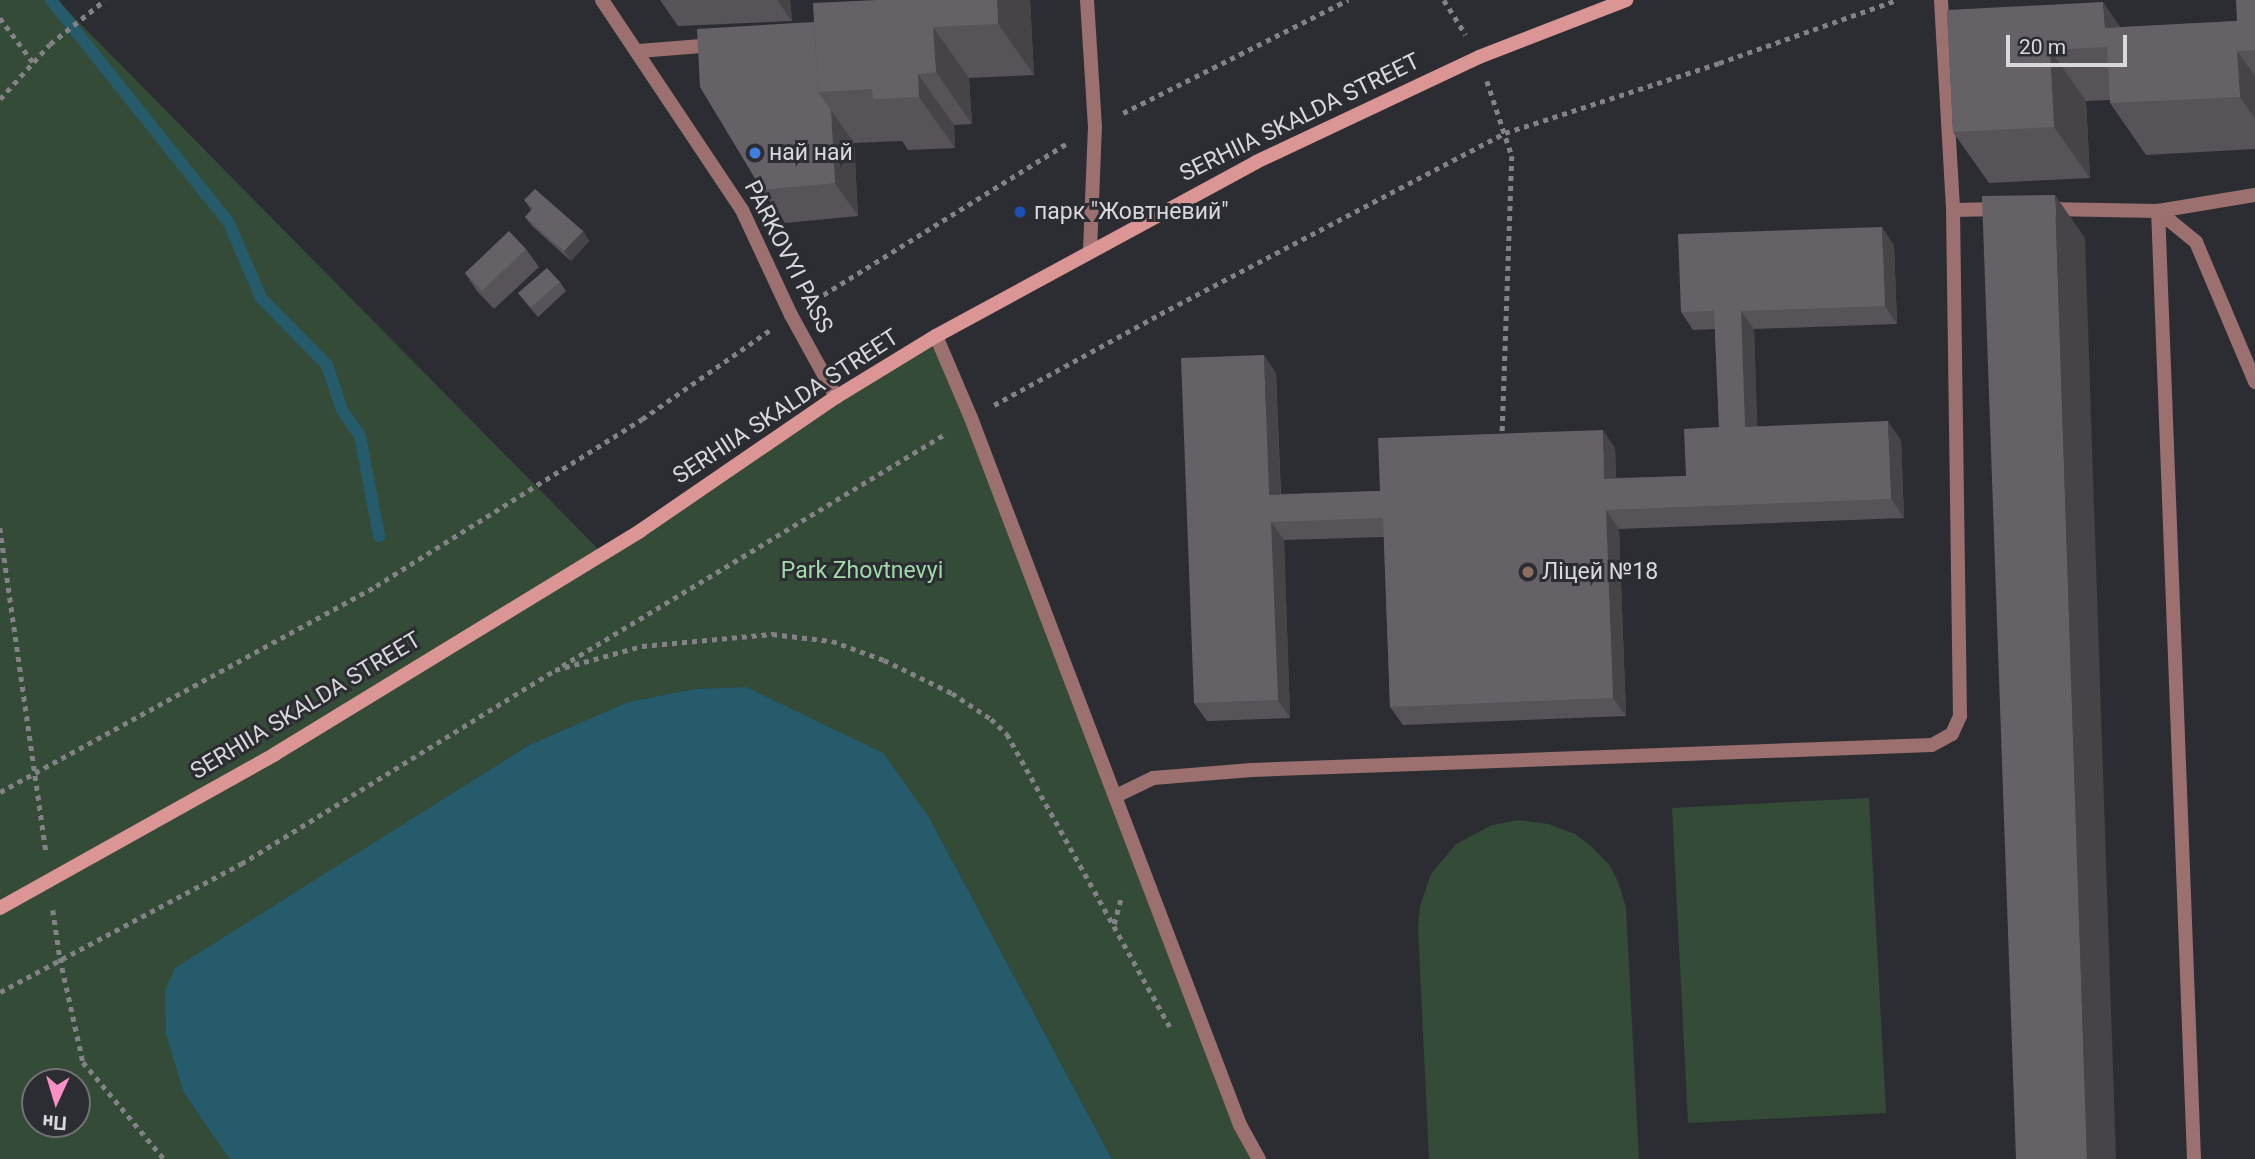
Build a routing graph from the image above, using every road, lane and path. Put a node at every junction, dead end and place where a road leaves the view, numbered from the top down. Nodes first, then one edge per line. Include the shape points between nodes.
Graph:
1 (105, 0) edge
2 (602, 0) edge
3 (1087, 0) edge
4 (1444, 0) edge
5 (1626, 0) edge
6 (1897, 0) edge
7 (1941, 0) edge
8 (0, 18) edge
9 (736, 43) edge
10 (639, 51) junction
11 (1479, 57) junction
12 (34, 62) junction
13 (0, 99) edge
14 (1505, 133) junction
15 (2255, 195) edge
16 (1953, 210) junction
17 (2158, 211) junction
18 (1090, 251) junction
19 (791, 315) junction
20 (936, 336) junction
21 (2255, 382) edge
22 (836, 397) junction
23 (971, 418) junction
24 (1502, 452) edge
25 (0, 527) edge
26 (555, 670) junction
27 (35, 774) junction
28 (0, 792) edge
29 (1116, 796) junction
30 (0, 908) edge
31 (60, 958) junction
32 (0, 992) edge
33 (1169, 1026) dead end
34 (164, 1159) edge
35 (1259, 1159) edge
36 (2194, 1159) edge

1 - 12 path
2 - 10 street, PARKOVYI PASS
3 - 18 street via 1095,125
4 - 11 path
5 - 11 main road, SERHIIA SKALDA STREET
6 - 14 path
7 - 16 street
8 - 12 path
9 - 10 street
10 - 19 street, PARKOVYI PASS via 743,210
11 - 14 path
11 - 18 main road, SERHIIA SKALDA STREET via 1256,162
12 - 13 path
14 - 23 path
14 - 24 path via 1512,156
15 - 17 street
16 - 17 street
16 - 29 street via 1961,702 1952,734 1932,745 1252,770 1153,778
17 - 21 street via 2196,242
17 - 36 street
18 - 20 main road, SERHIIA SKALDA STREET
19 - 22 street, PARKOVYI PASS
19 - 27 path via 642,419 376,586
20 - 22 main road, SERHIIA SKALDA STREET
20 - 23 street
22 - 30 main road, SERHIIA SKALDA STREET via 640,531 299,740
23 - 26 path
23 - 29 street
25 - 27 path
26 - 31 path via 241,864
26 - 33 path via 642,646 772,634 832,641 952,693 991,719 1017,748
27 - 28 path
29 - 35 street via 1240,1125
31 - 32 path
31 - 34 path via 83,1062

